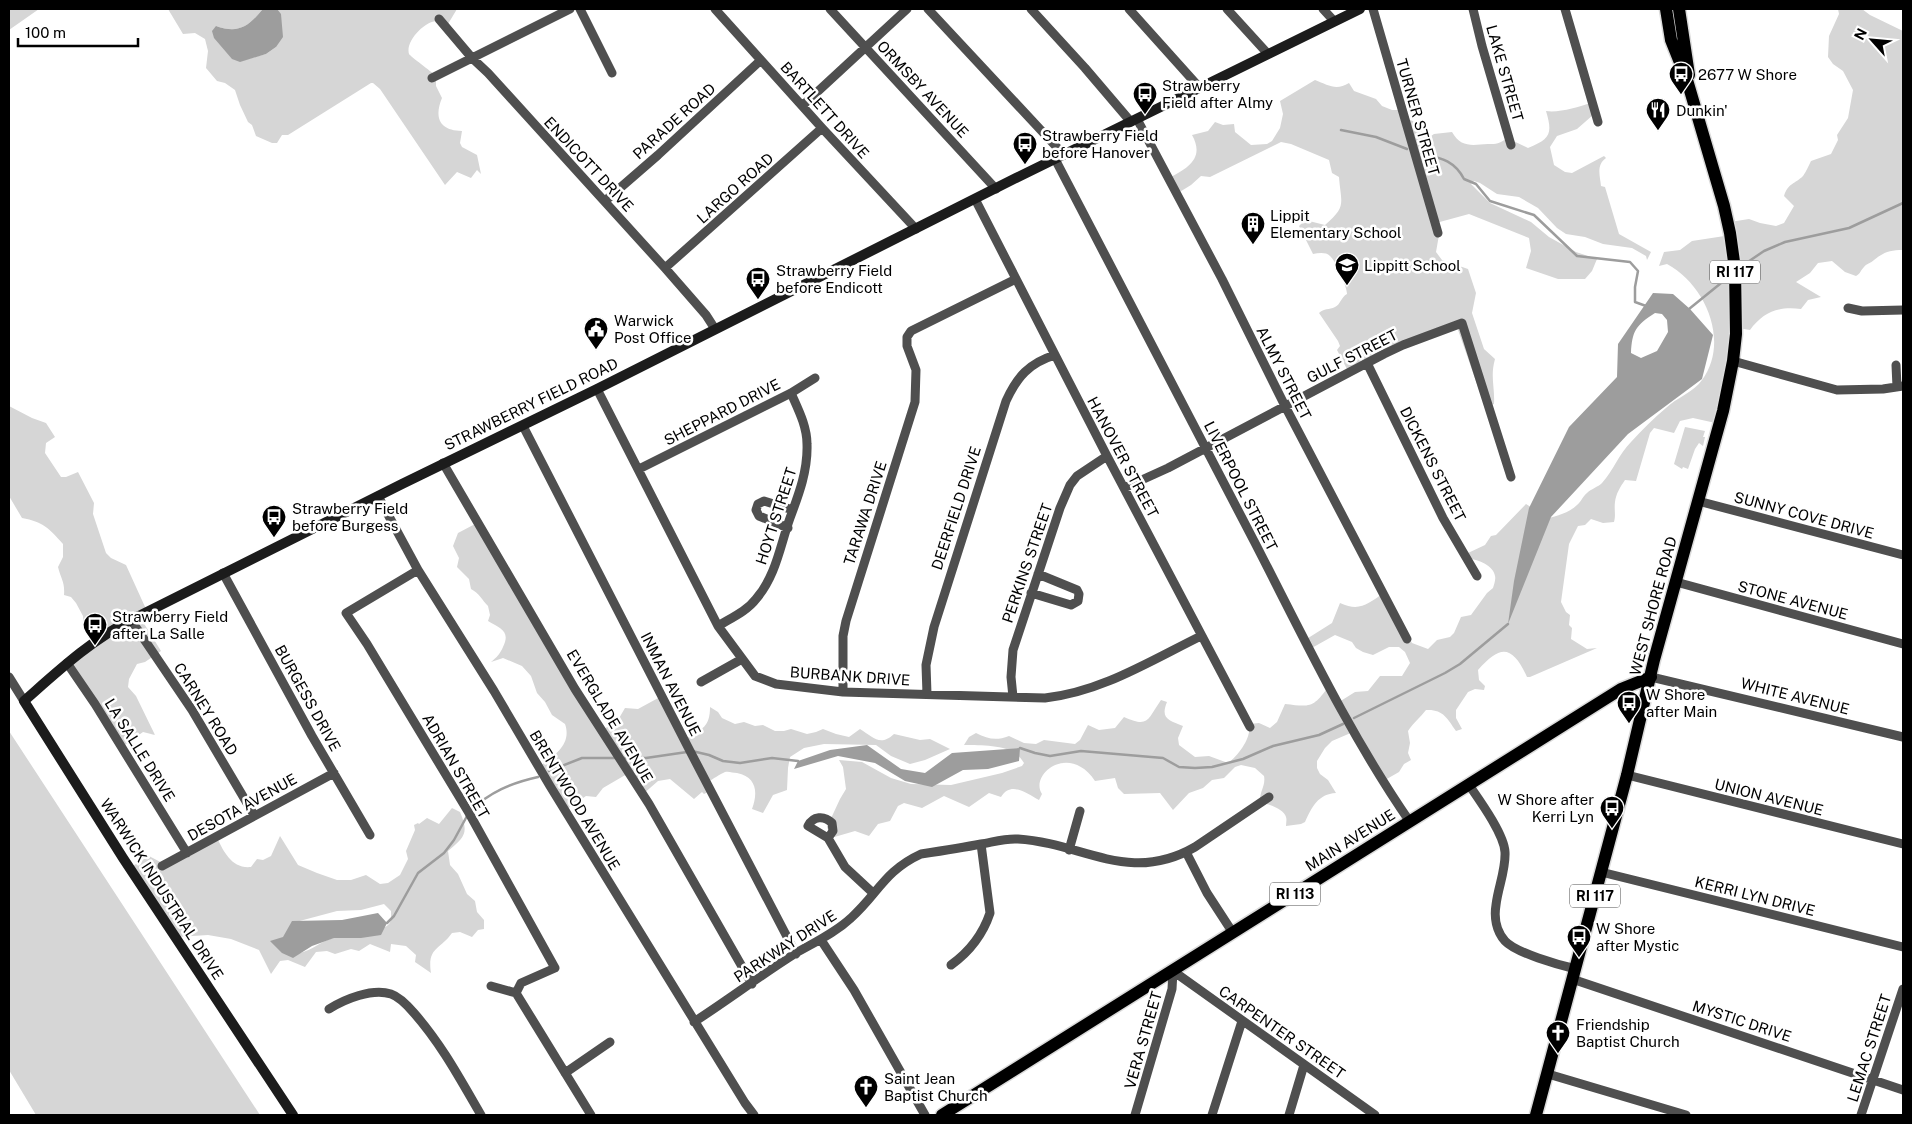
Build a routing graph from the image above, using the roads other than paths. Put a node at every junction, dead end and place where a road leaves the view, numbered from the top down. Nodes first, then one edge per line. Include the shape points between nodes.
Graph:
1 (570, 9) edge
2 (580, 9) edge
3 (715, 9) edge
4 (830, 9) edge
5 (907, 9) edge
6 (928, 9) edge
7 (1031, 9) edge
8 (1129, 9) edge
9 (1227, 9) edge
10 (1324, 9) edge
11 (1360, 9) edge
12 (1373, 9) edge
13 (1473, 9) edge
14 (1565, 9) edge
15 (1660, 9) edge
16 (1666, 9) edge
17 (1679, 9) edge
18 (439, 19) dead end
19 (1334, 21) junction
20 (1670, 34) junction
21 (865, 47) junction
22 (1268, 54) junction
23 (472, 58) junction
24 (761, 60) junction
25 (612, 73) dead end
26 (432, 78) dead end
27 (1199, 87) junction
28 (1693, 102) junction
29 (802, 106) junction
30 (1134, 120) junction
31 (1598, 122) dead end
32 (822, 128) junction
33 (1511, 145) dead end
34 (1059, 157) junction
35 (996, 189) junction
36 (975, 200) junction
37 (605, 201) junction
38 (916, 230) junction
39 (1438, 233) dead end
40 (665, 268) junction
41 (1016, 279) junction
42 (1848, 308) dead end
43 (1903, 310) edge
44 (715, 329) junction
45 (1055, 355) junction
46 (1733, 361) junction
47 (1367, 363) junction
48 (1896, 365) dead end
49 (815, 378) dead end
50 (1900, 387) edge
51 (597, 389) junction
52 (791, 393) junction
53 (1285, 406) junction
54 (523, 426) junction
55 (1206, 448) junction
56 (1106, 456) junction
57 (443, 463) junction
58 (639, 469) junction
59 (1510, 477) dead end
60 (1124, 488) junction
61 (378, 496) junction
62 (1698, 501) junction
63 (793, 510) junction
64 (788, 528) junction
65 (1903, 555) edge
66 (418, 570) junction
67 (223, 573) junction
68 (1038, 574) junction
69 (1477, 576) dead end
70 (1676, 582) junction
71 (1032, 594) junction
72 (131, 620) junction
73 (718, 626) junction
74 (1201, 636) junction
75 (1407, 639) dead end
76 (1903, 644) edge
77 (742, 659) junction
78 (67, 663) junction
79 (9, 677) edge
80 (1651, 677) junction
81 (701, 682) dead end
82 (844, 692) junction
83 (927, 694) junction
84 (1014, 697) junction
85 (24, 701) junction
86 (1250, 727) dead end
87 (1903, 737) edge
88 (334, 773) junction
89 (1627, 775) junction
90 (1469, 785) junction
91 (1270, 797) dead end
92 (1080, 811) dead end
93 (254, 815) junction
94 (1410, 822) junction
95 (370, 835) dead end
96 (828, 838) dead end
97 (981, 844) junction
98 (1903, 844) edge
99 (1069, 850) junction
100 (1186, 852) junction
101 (187, 853) junction
102 (162, 866) dead end
103 (1601, 872) junction
104 (873, 893) junction
105 (1233, 933) junction
106 (821, 940) junction
107 (1903, 947) edge
108 (796, 954) junction
109 (951, 965) dead end
110 (1173, 971) junction
111 (1574, 974) junction
112 (752, 984) junction
113 (491, 986) dead end
114 (1903, 989) edge
115 (516, 993) junction
116 (329, 1008) dead end
117 (1242, 1021) junction
118 (694, 1022) junction
119 (610, 1042) dead end
120 (1304, 1065) junction
121 (565, 1073) junction
122 (1548, 1074) junction
123 (1874, 1080) junction
124 (1903, 1090) edge
125 (1369, 1114) edge
126 (293, 1115) edge
127 (481, 1115) edge
128 (591, 1115) edge
129 (754, 1115) edge
130 (925, 1115) edge
131 (942, 1115) edge
132 (1135, 1115) edge
133 (1212, 1115) edge
134 (1289, 1115) edge
135 (1536, 1115) edge
136 (1686, 1115) edge
137 (1861, 1115) edge

1 - 23 street
2 - 25 street
3 - 24 street, BARTLETT DRIVE
4 - 21 street, ORMSBY AVENUE
5 - 21 street
6 - 34 street, LIVERPOOL STREET
7 - 30 street, ALMY STREET
8 - 27 street
9 - 22 street
10 - 19 street
11 - 19 street, STRAWBERRY FIELD ROAD
12 - 39 street, TURNER STREET
13 - 33 street, LAKE STREET
14 - 31 street
15 - 20 street
16 - 20 main road, WEST SHORE ROAD / RI 117
17 - 28 main road, WEST SHORE ROAD
18 - 23 street, ENDICOTT DRIVE
19 - 22 street, STRAWBERRY FIELD ROAD
20 - 28 main road, WEST SHORE ROAD / RI 117
21 - 29 street
21 - 35 street, ORMSBY AVENUE
22 - 27 street, STRAWBERRY FIELD ROAD
23 - 26 street
23 - 37 street, ENDICOTT DRIVE
24 - 29 street, BARTLETT DRIVE
24 - 37 street, PARADE ROAD
27 - 30 street, STRAWBERRY FIELD ROAD
28 - 46 main road, WEST SHORE ROAD / RI 117 via 1724,206 1732,246 1736,334
29 - 32 street, BARTLETT DRIVE
30 - 34 street, STRAWBERRY FIELD ROAD
30 - 53 street, ALMY STREET via 1214,264
32 - 38 street, BARTLETT DRIVE
32 - 40 street, LARGO ROAD
34 - 35 street, STRAWBERRY FIELD ROAD
34 - 55 street, LIVERPOOL STREET
35 - 36 street, STRAWBERRY FIELD ROAD
36 - 38 street, STRAWBERRY FIELD ROAD
36 - 41 street, HANOVER STREET
37 - 40 street, ENDICOTT DRIVE
38 - 44 street, STRAWBERRY FIELD ROAD
40 - 44 street, ENDICOTT DRIVE
41 - 45 street, HANOVER STREET
41 - 82 street, TARAWA DRIVE via 911,331 907,338 916,370 915,402 846,621 843,636
42 - 43 street
44 - 51 street, STRAWBERRY FIELD ROAD
45 - 56 street, HANOVER STREET
45 - 83 street, DEERFIELD DRIVE via 1038,362 1019,377 1006,401 934,626 926,666
46 - 50 street via 1837,390
46 - 62 main road, WEST SHORE ROAD / RI 117
47 - 53 street, GULF STREET
47 - 59 street, GULF STREET via 1403,345 1462,323
47 - 69 street, DICKENS STREET via 1443,518
48 - 50 street
49 - 52 street, SHEPPARD DRIVE
51 - 54 street, STRAWBERRY FIELD ROAD
51 - 58 street, BURBANK DRIVE
52 - 58 street, SHEPPARD DRIVE
52 - 63 street, HOYT STREET via 804,422 807,443 806,467
53 - 55 street, GULF STREET
53 - 75 street, ALMY STREET
54 - 57 street, STRAWBERRY FIELD ROAD
54 - 108 street, INMAN AVENUE
55 - 60 street, GULF STREET
55 - 94 street, LIVERPOOL STREET via 1366,754
56 - 60 street, HANOVER STREET
56 - 68 street, PERKINS STREET via 1077,476 1070,485
57 - 61 street, STRAWBERRY FIELD ROAD
57 - 112 street, EVERGLADE AVENUE via 576,689 649,804
58 - 73 street, BURBANK DRIVE
60 - 74 street, HANOVER STREET
61 - 66 street, BRENTWOOD AVENUE
61 - 67 street, STRAWBERRY FIELD ROAD
62 - 65 street, SUNNY COVE DRIVE
62 - 70 main road, WEST SHORE ROAD / RI 117
63 - 64 street, HOYT STREET
63 - 64 street via 764,502 756,507 759,516
64 - 73 street, HOYT STREET via 763,590 752,604
66 - 115 street, ADRIAN STREET via 346,613 469,813 555,968 521,983
66 - 118 street, BRENTWOOD AVENUE
67 - 72 street, STRAWBERRY FIELD ROAD
67 - 88 street, BURGESS DRIVE
68 - 71 street, PERKINS STREET
68 - 71 street via 1077,590 1078,601 1071,605
70 - 76 street, STONE AVENUE
70 - 80 main road, WEST SHORE ROAD / RI 117
71 - 84 street, PERKINS STREET via 1012,659
72 - 78 street, STRAWBERRY FIELD ROAD
72 - 93 street, CARNEY ROAD via 192,710
73 - 77 street, BURBANK DRIVE
74 - 84 street, BURBANK DRIVE via 1092,688 1052,697
74 - 86 street, HANOVER STREET
77 - 81 street
77 - 82 street, BURBANK DRIVE via 755,676 776,684
78 - 85 street, STRAWBERRY FIELD ROAD
78 - 101 street, LA SALLE DRIVE
79 - 85 street, WARWICK INDUSTRIAL DRIVE
80 - 87 street, WHITE AVENUE
80 - 89 main road, WEST SHORE ROAD / RI 117
80 - 90 main road, MAIN AVENUE / RI 113 via 1621,689
82 - 83 street, BURBANK DRIVE
83 - 84 street, BURBANK DRIVE
85 - 126 street, WARWICK INDUSTRIAL DRIVE
88 - 93 street, DESOTA AVENUE
88 - 95 street, BURGESS DRIVE
89 - 98 street, UNION AVENUE
89 - 103 main road, WEST SHORE ROAD / RI 117
90 - 94 main road, MAIN AVENUE / RI 113
90 - 111 street, MYSTIC DRIVE via 1504,846 1504,866 1496,906 1500,934 1520,950
91 - 100 street, PARKWAY DRIVE
92 - 99 street
93 - 101 street, DESOTA AVENUE
94 - 105 main road, MAIN AVENUE / RI 113
96 - 104 street via 845,867
97 - 99 street, PARKWAY DRIVE via 1015,839 1043,842
97 - 104 street, PARKWAY DRIVE via 921,854 894,870
97 - 109 street via 990,913 972,946
99 - 100 street, PARKWAY DRIVE via 1133,863 1164,860
100 - 105 street
101 - 102 street, DESOTA AVENUE
103 - 107 street, KERRI LYN DRIVE
103 - 111 main road, WEST SHORE ROAD / RI 117
104 - 106 street, PARKWAY DRIVE via 851,918
105 - 110 main road, MAIN AVENUE / RI 113
106 - 108 street, PARKWAY DRIVE
106 - 130 street via 854,990
108 - 112 street, PARKWAY DRIVE
110 - 117 street, CARPENTER STREET
110 - 131 main road, MAIN AVENUE / RI 113
110 - 132 street, VERA STREET via 1172,989
111 - 122 main road, WEST SHORE ROAD / RI 117
111 - 123 street, MYSTIC DRIVE
112 - 118 street, PARKWAY DRIVE
113 - 115 street
114 - 123 street, LEMAC STREET
115 - 121 street
116 - 127 street via 362,995 386,993 399,998 434,1036
117 - 120 street, CARPENTER STREET
117 - 133 street
118 - 129 street, BRENTWOOD AVENUE
119 - 121 street
120 - 125 street, CARPENTER STREET
120 - 134 street
121 - 128 street
122 - 135 main road, WEST SHORE ROAD / RI 117
122 - 136 street
123 - 124 street, MYSTIC DRIVE
123 - 137 street, LEMAC STREET

